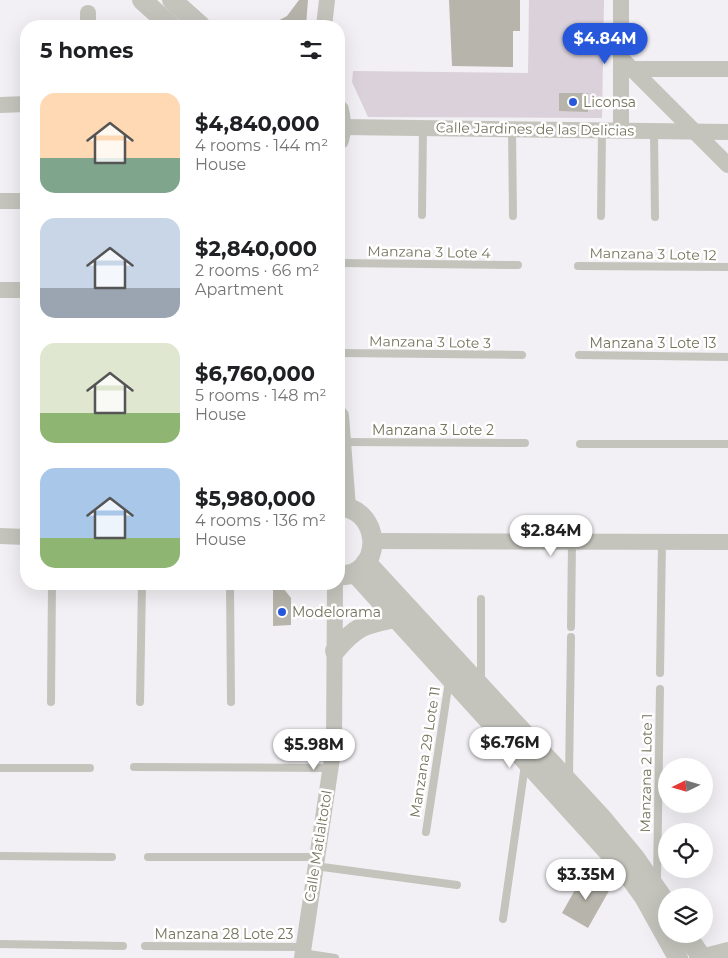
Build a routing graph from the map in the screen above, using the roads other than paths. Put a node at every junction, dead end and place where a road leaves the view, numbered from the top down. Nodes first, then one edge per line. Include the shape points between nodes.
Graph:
1 (142, 0) edge
2 (172, 0) edge
3 (327, 0) edge
4 (621, 0) edge
5 (164, 20) edge
6 (194, 20) edge
7 (325, 20) edge
8 (626, 63) junction
9 (728, 69) edge
10 (0, 104) edge
11 (20, 104) edge
12 (345, 125) edge
13 (423, 128) junction
14 (512, 129) junction
15 (602, 130) junction
16 (621, 130) junction
17 (654, 131) junction
18 (695, 131) junction
19 (728, 132) edge
20 (728, 166) edge
21 (0, 201) edge
22 (20, 201) edge
23 (422, 214) dead end
24 (513, 216) dead end
25 (602, 216) dead end
26 (655, 217) dead end
27 (345, 263) edge
28 (518, 265) dead end
29 (578, 266) dead end
30 (728, 267) edge
31 (0, 290) edge
32 (20, 290) edge
33 (345, 353) edge
34 (522, 355) dead end
35 (579, 355) dead end
36 (728, 356) edge
37 (345, 442) edge
38 (525, 443) dead end
39 (580, 444) dead end
40 (728, 444) edge
41 (345, 508) edge
42 (0, 536) edge
43 (20, 536) edge
44 (373, 541) junction
45 (572, 542) junction
46 (662, 542) junction
47 (728, 542) edge
48 (353, 570) edge
49 (52, 590) edge
50 (142, 590) edge
51 (230, 590) edge
52 (335, 590) edge
53 (481, 599) dead end
54 (396, 618) junction
55 (571, 627) dead end
56 (571, 637) dead end
57 (335, 651) junction
58 (660, 673) dead end
59 (449, 676) junction
60 (481, 687) junction
61 (660, 688) dead end
62 (51, 702) dead end
63 (140, 702) dead end
64 (231, 702) dead end
65 (526, 761) junction
66 (134, 767) dead end
67 (0, 768) edge
68 (90, 768) dead end
69 (330, 768) junction
70 (569, 782) junction
71 (426, 832) dead end
72 (0, 856) edge
73 (112, 856) dead end
74 (148, 858) dead end
75 (316, 862) junction
76 (457, 885) dead end
77 (661, 888) edge
78 (658, 891) edge
79 (503, 919) dead end
80 (691, 943) edge
81 (0, 944) edge
82 (123, 946) dead end
83 (145, 946) dead end
84 (728, 950) edge
85 (302, 953) edge
86 (334, 958) edge
87 (678, 958) edge
88 (700, 958) edge

1 - 5 street
2 - 6 street
3 - 7 street
4 - 8 street
8 - 9 street
8 - 16 street
8 - 18 street
10 - 11 street
12 - 13 street, Calle Jardines de las Delicias
13 - 14 street, Calle Jardines de las Delicias
13 - 23 lane
14 - 15 street, Calle Jardines de las Delicias
14 - 24 lane
15 - 16 street, Calle Jardines de las Delicias
15 - 25 lane
16 - 17 street, Calle Jardines de las Delicias
17 - 18 street, Calle Jardines de las Delicias
17 - 26 lane
18 - 19 street, Calle Jardines de las Delicias
18 - 20 street
21 - 22 street
27 - 28 lane, Manzana 3 Lote 4
29 - 30 lane, Manzana 3 Lote 12
31 - 32 street
33 - 34 lane, Manzana 3 Lote 3
35 - 36 lane, Manzana 3 Lote 13
37 - 38 lane, Manzana 3 Lote 2
39 - 40 lane
41 - 44 street via 360,514 370,526
42 - 43 street
44 - 45 street
44 - 48 street via 372,552
45 - 46 street
45 - 55 lane
46 - 47 street
46 - 58 lane
48 - 54 street
48 - 60 street
49 - 62 lane
50 - 63 lane
51 - 64 lane
52 - 57 street, Calle Matlaltotol
53 - 60 lane
54 - 57 street via 369,623 351,633
54 - 59 street
56 - 70 lane
57 - 69 street, Calle Matlaltotol via 335,729
59 - 65 street
59 - 71 lane, Manzana 29 Lote 11
60 - 70 street
61 - 77 lane, Manzana 2 Lote 1
65 - 79 lane
65 - 87 street via 623,868 648,904
66 - 69 lane
67 - 68 lane
69 - 75 street, Calle Matlaltotol
70 - 78 street via 620,838
72 - 73 lane
74 - 75 lane
75 - 76 lane
75 - 85 street, Calle Matlaltotol
80 - 88 street
81 - 82 lane
83 - 85 lane, Manzana 28 Lote 23
84 - 88 street
85 - 86 lane, Manzana 28 Lote 23

